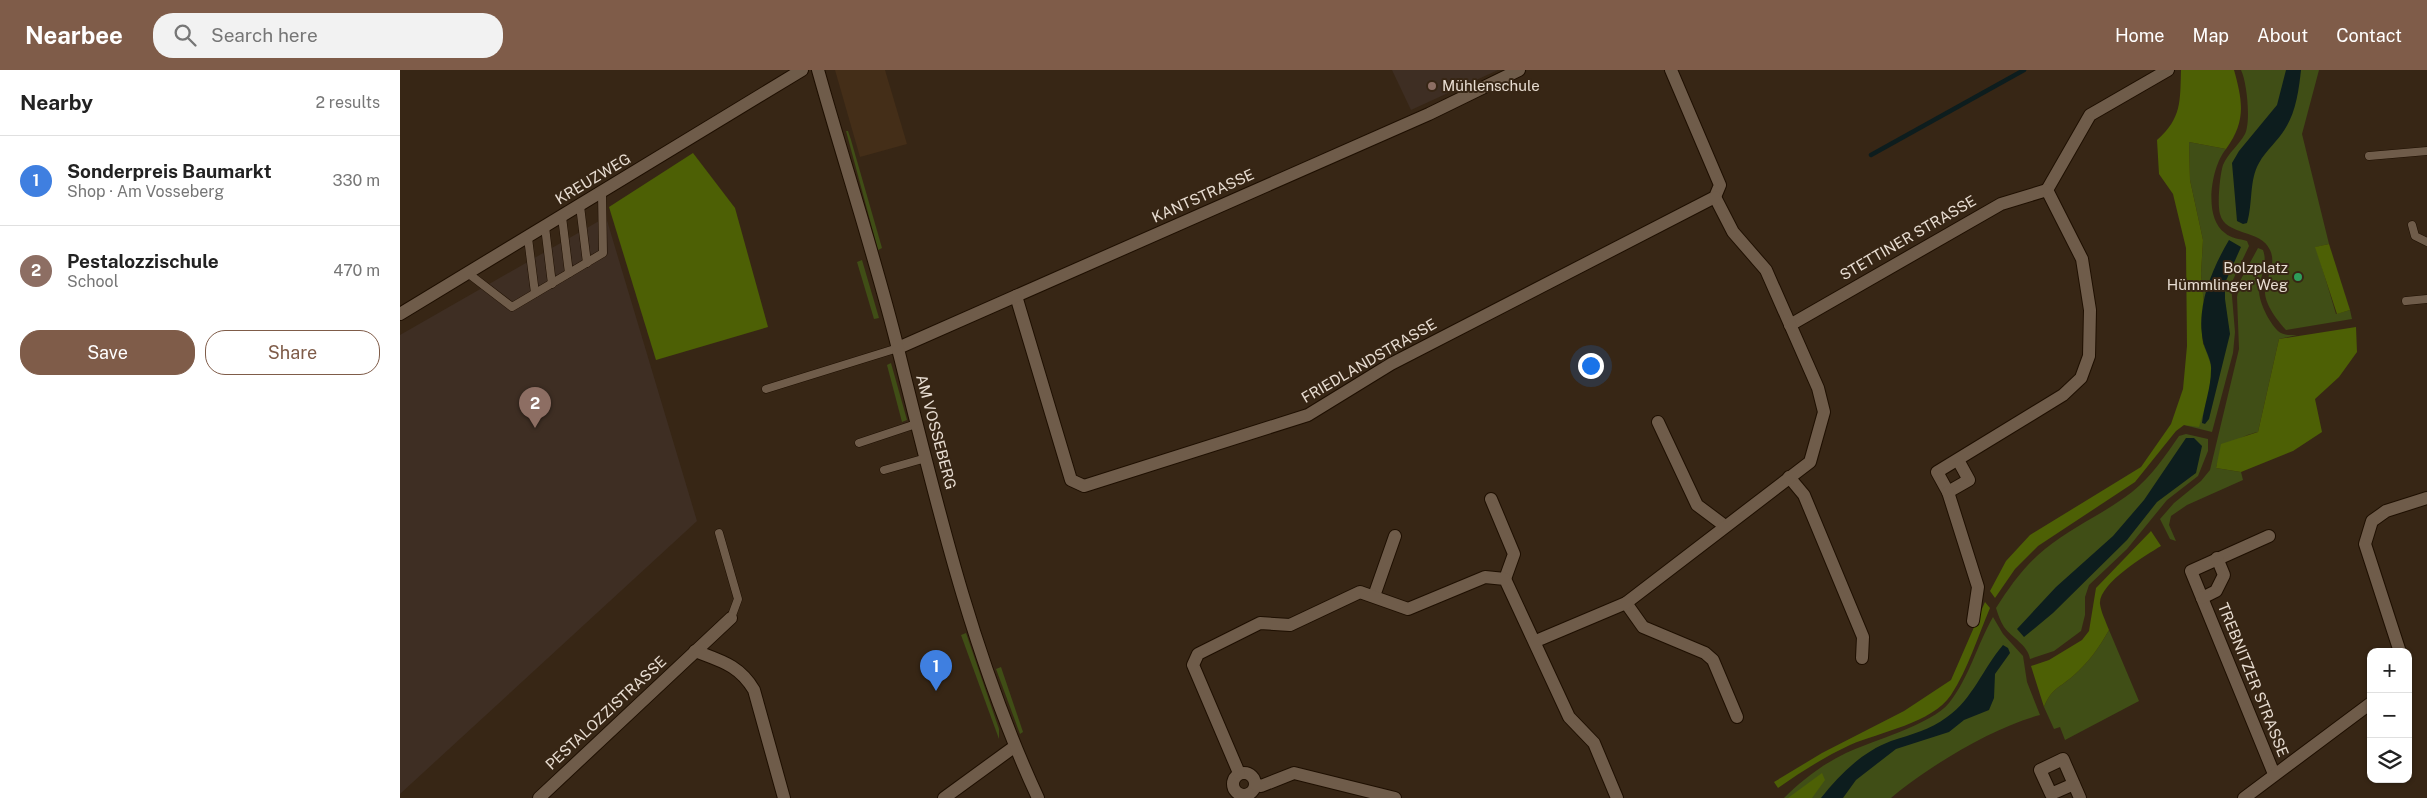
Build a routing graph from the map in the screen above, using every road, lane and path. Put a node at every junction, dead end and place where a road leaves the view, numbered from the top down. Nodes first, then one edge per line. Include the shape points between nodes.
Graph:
1 (802, 70) edge
2 (818, 70) edge
3 (1519, 70) edge
4 (1671, 70) edge
5 (2168, 70) edge
6 (2427, 151) edge
7 (2368, 156) dead end
8 (2047, 190) junction
9 (602, 193) junction
10 (1715, 197) junction
11 (580, 206) junction
12 (562, 217) junction
13 (2412, 225) dead end
14 (545, 228) junction
15 (528, 238) junction
16 (2427, 242) edge
17 (587, 263) junction
18 (569, 273) junction
19 (469, 274) junction
20 (552, 284) junction
21 (535, 294) junction
22 (1016, 296) junction
23 (2427, 298) edge
24 (2406, 301) dead end
25 (400, 314) edge
26 (1790, 325) junction
27 (898, 348) junction
28 (766, 389) dead end
29 (1658, 422) dead end
30 (916, 424) junction
31 (859, 443) dead end
32 (926, 458) junction
33 (1958, 460) junction
34 (884, 470) dead end
35 (1789, 477) junction
36 (1948, 492) junction
37 (2427, 498) edge
38 (1491, 499) dead end
39 (1725, 526) junction
40 (719, 533) dead end
41 (1395, 536) dead end
42 (2269, 536) dead end
43 (2217, 558) junction
44 (1505, 579) junction
45 (1374, 596) junction
46 (2202, 598) junction
47 (1626, 603) junction
48 (731, 618) joint
49 (1973, 621) dead end
50 (1536, 641) junction
51 (2399, 648) edge
52 (695, 651) junction
53 (1862, 658) dead end
54 (2367, 706) edge
55 (1738, 717) dead end
56 (1014, 746) junction
57 (1239, 773) junction
58 (2274, 774) junction
59 (1255, 784) junction
60 (2074, 784) dead end
61 (1235, 795) edge
62 (540, 798) edge
63 (784, 798) edge
64 (944, 798) edge
65 (1038, 798) edge
66 (1395, 798) edge
67 (1617, 798) edge
68 (2080, 798) edge
69 (2244, 798) edge

1 - 9 street, KREUZWEG
2 - 27 street, AM VOSSEBERG
3 - 22 street, KANTSTRASSE via 1429,114
4 - 10 street via 1720,185
5 - 8 street via 2090,115
6 - 7 lane
8 - 26 street, STETTINER STRASSE via 2001,204
8 - 33 street via 2082,259 2090,310 2089,356 2082,378 2063,396
9 - 11 street, KREUZWEG
9 - 17 lane via 603,254
10 - 22 street, FRIEDLANDSTRASSE via 1392,364 1308,415 1084,486 1071,480
10 - 26 street via 1734,232 1766,270
11 - 12 street, KREUZWEG
11 - 17 lane
12 - 14 street, KREUZWEG
12 - 18 lane
13 - 16 lane via 2415,236
14 - 15 street, KREUZWEG
14 - 20 lane
15 - 19 street, KREUZWEG
15 - 21 lane
17 - 18 lane
18 - 20 lane
19 - 21 lane via 512,307
19 - 25 street, KREUZWEG
20 - 21 lane
22 - 27 street, KANTSTRASSE
23 - 24 lane
26 - 35 street via 1818,388 1824,412 1810,462
27 - 28 lane
27 - 30 street, AM VOSSEBERG
29 - 39 street via 1697,505
30 - 31 lane
30 - 32 street, AM VOSSEBERG
32 - 34 lane
32 - 56 street, AM VOSSEBERG via 978,640
33 - 36 street via 1968,480
33 - 36 street via 1937,472
35 - 39 street
35 - 53 street via 1804,495 1863,637
36 - 49 street via 1978,587
37 - 51 street via 2386,511 2372,521 2365,544
38 - 44 street via 1514,554
39 - 47 street
40 - 48 lane via 738,600
41 - 45 street
42 - 43 street, TREBNITZER STRASSE
43 - 46 street, TREBNITZER STRASSE via 2224,575 2216,591
43 - 46 street, TREBNITZER STRASSE via 2191,571
44 - 45 street via 1485,577 1408,609
44 - 50 street
45 - 57 street via 1360,592 1290,625 1260,623 1198,654 1193,665
46 - 58 street, TREBNITZER STRASSE
47 - 50 street
47 - 55 street via 1643,627 1705,652 1712,660
48 - 52 street, PESTALOZZISTRASSE
50 - 67 street via 1570,717 1594,743
52 - 62 street, PESTALOZZISTRASSE
52 - 63 street via 728,663 746,676 754,690
54 - 58 street
56 - 64 street
56 - 65 street, AM VOSSEBERG
57 - 59 street via 1250,774
57 - 61 street via 1232,782
58 - 69 street
59 - 61 street via 1248,794
59 - 66 street via 1261,786 1294,773
60 - 68 street

